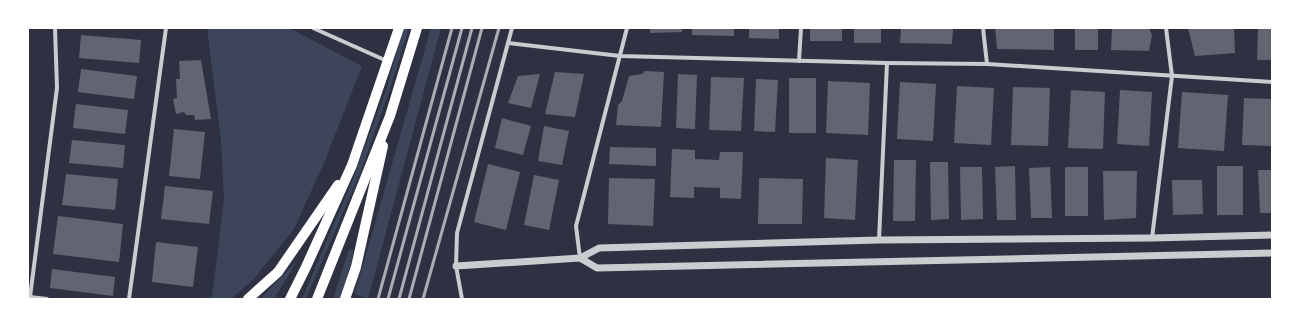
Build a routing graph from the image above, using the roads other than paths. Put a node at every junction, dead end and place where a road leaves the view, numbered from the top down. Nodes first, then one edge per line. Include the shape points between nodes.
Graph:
1 (55, 28) edge
2 (166, 28) edge
3 (313, 28) edge
4 (399, 28) edge
5 (417, 28) edge
6 (512, 28) edge
7 (627, 28) edge
8 (801, 28) edge
9 (983, 28) edge
10 (1166, 28) edge
11 (508, 43) junction
12 (620, 56) junction
13 (388, 61) junction
14 (799, 61) junction
15 (887, 63) junction
16 (987, 64) junction
17 (1172, 76) junction
18 (1272, 82) edge
19 (390, 116) junction
20 (352, 165) junction
21 (1272, 235) edge
22 (1152, 238) junction
23 (879, 240) junction
24 (1272, 253) edge
25 (580, 258) junction
26 (456, 266) junction
27 (47, 299) edge
28 (129, 299) edge
29 (248, 299) edge
30 (290, 299) edge
31 (317, 299) edge
32 (345, 299) edge
33 (462, 299) edge

1 - 27 street via 58,88 30,297
2 - 28 street
3 - 13 street
4 - 13 main road
5 - 19 main road
6 - 11 street
7 - 12 street
8 - 14 street
9 - 16 street
10 - 17 street
11 - 12 street
11 - 26 street via 456,233
12 - 14 street
12 - 25 street via 576,226
13 - 20 main road
14 - 15 street
15 - 16 street
15 - 23 street
16 - 17 street
17 - 18 street
17 - 22 street
19 - 31 main road
19 - 32 main road via 356,267
20 - 29 main road via 278,272
20 - 30 main road
21 - 22 street
22 - 23 street
23 - 25 street via 598,248
24 - 25 street via 597,268
25 - 26 street
26 - 33 street

